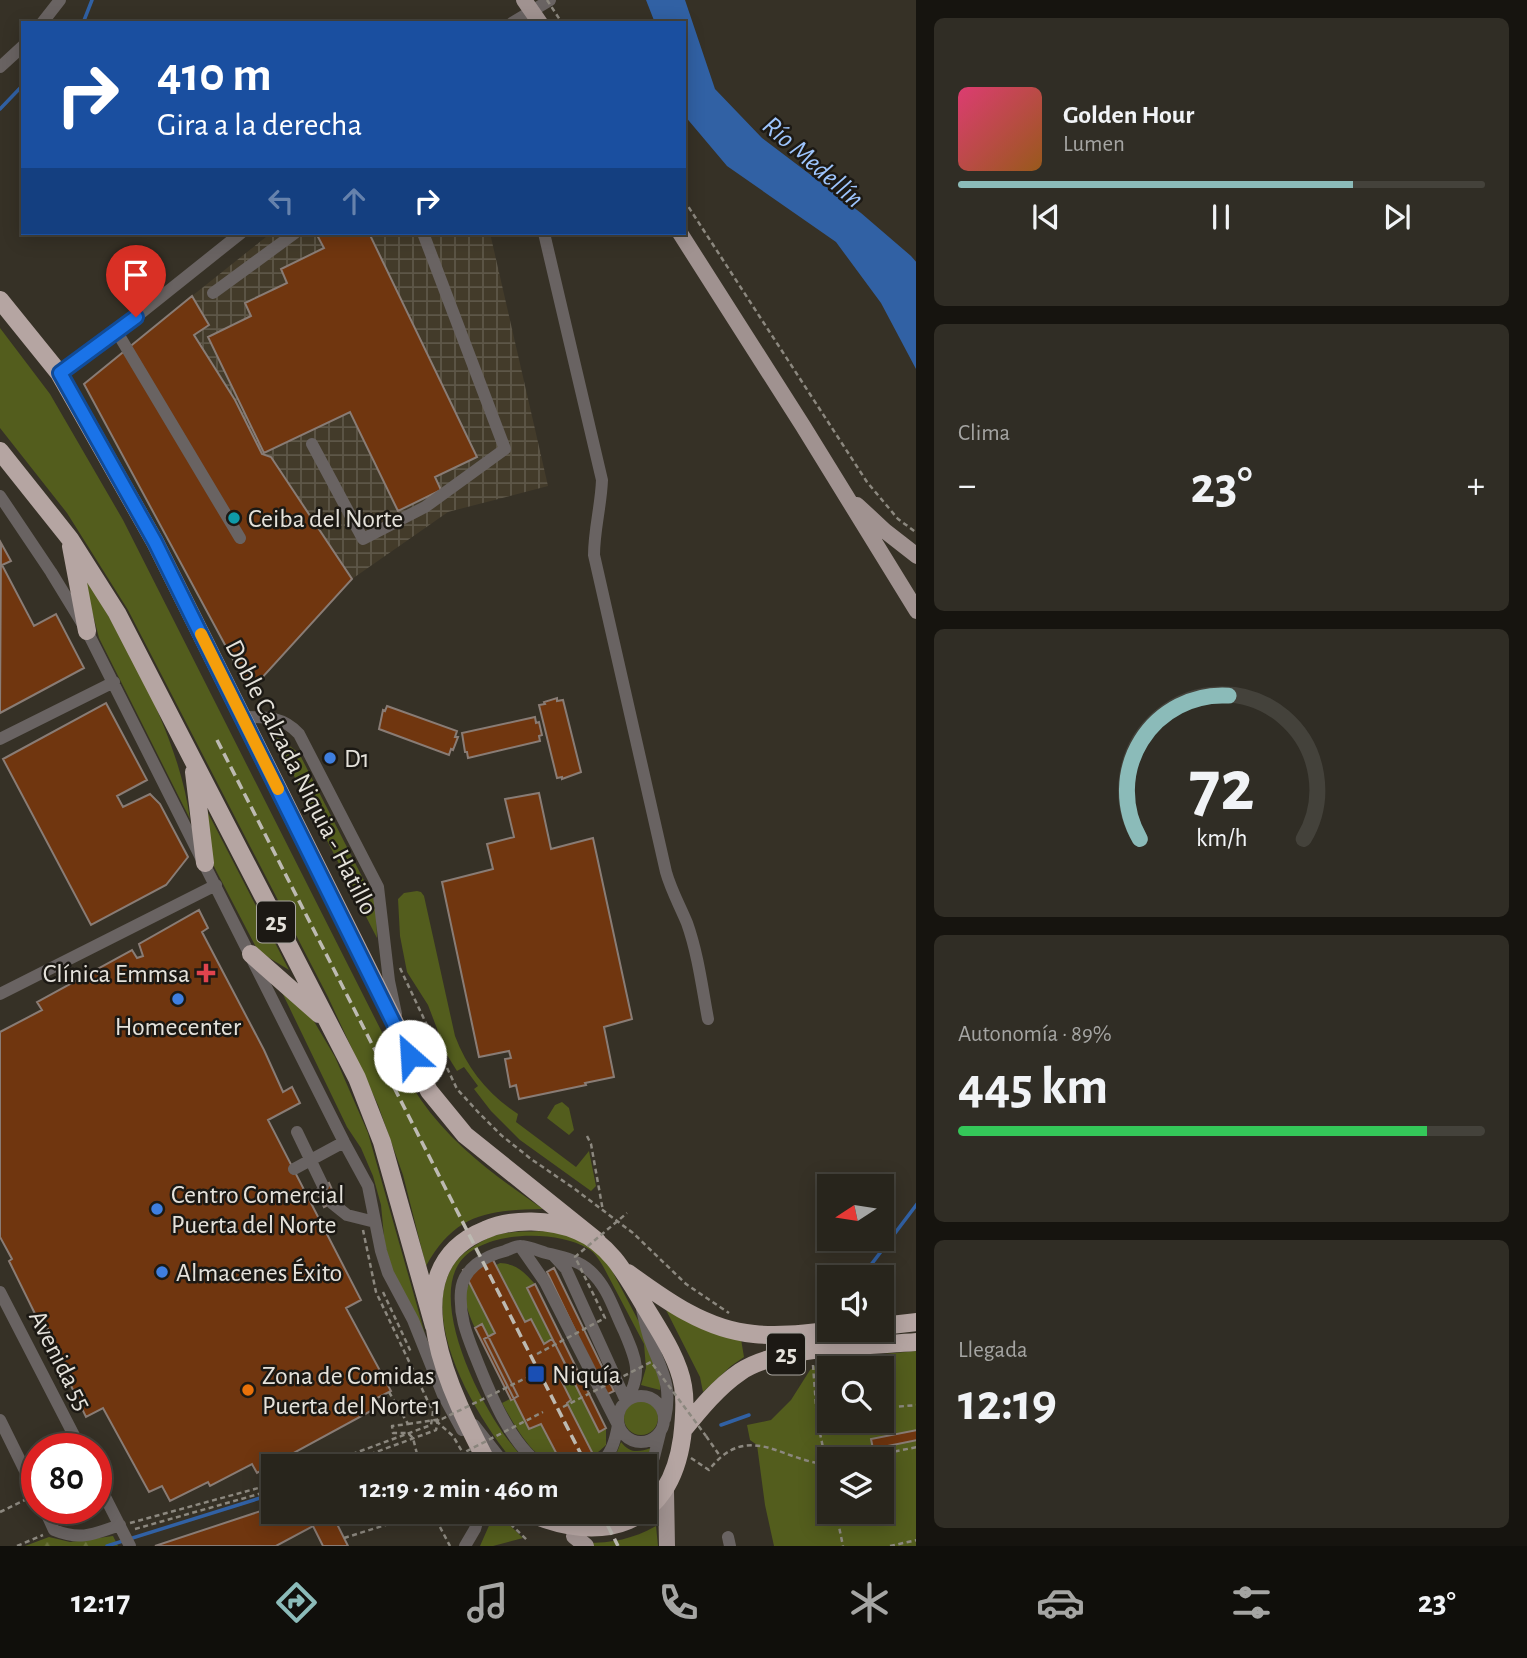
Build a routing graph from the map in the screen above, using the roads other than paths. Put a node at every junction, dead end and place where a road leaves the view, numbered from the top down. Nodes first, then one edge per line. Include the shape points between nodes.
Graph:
1 (60, 0) edge
2 (524, 0) edge
3 (548, 0) edge
4 (44, 21) edge
5 (515, 21) edge
6 (539, 21) edge
7 (21, 48) edge
8 (0, 67) edge
9 (232, 235) edge
10 (292, 235) edge
11 (424, 235) edge
12 (544, 235) edge
13 (681, 235) edge
14 (213, 293) dead end
15 (0, 300) edge
16 (117, 332) junction
17 (60, 373) junction
18 (312, 444) dead end
19 (0, 451) edge
20 (840, 488) junction
21 (0, 496) edge
22 (240, 538) dead end
23 (69, 539) junction
24 (916, 556) edge
25 (916, 611) edge
26 (87, 631) junction
27 (114, 682) junction
28 (242, 717) junction
29 (0, 739) edge
30 (193, 761) junction
31 (205, 863) junction
32 (216, 885) junction
33 (251, 954) junction
34 (0, 994) edge
35 (708, 1019) dead end
36 (328, 1021) junction
37 (400, 1035) junction
38 (297, 1132) dead end
39 (344, 1142) junction
40 (311, 1160) junction
41 (294, 1169) dead end
42 (323, 1186) dead end
43 (332, 1202) dead end
44 (375, 1222) junction
45 (597, 1241) junction
46 (520, 1246) junction
47 (554, 1255) junction
48 (620, 1267) junction
49 (0, 1292) edge
50 (638, 1296) junction
51 (916, 1322) edge
52 (894, 1325) edge
53 (434, 1326) junction
54 (817, 1332) edge
55 (916, 1342) edge
56 (626, 1401) junction
57 (459, 1405) junction
58 (665, 1419) junction
59 (0, 1420) edge
60 (618, 1425) junction
61 (683, 1430) junction
62 (73, 1433) edge
63 (660, 1433) junction
64 (475, 1454) edge
65 (476, 1454) edge
66 (497, 1454) edge
67 (526, 1454) edge
68 (608, 1454) edge
69 (655, 1454) edge
70 (21, 1462) edge
71 (666, 1491) junction
72 (112, 1505) edge
73 (51, 1524) edge
74 (476, 1524) edge
75 (544, 1524) edge
76 (126, 1528) junction
77 (580, 1541) edge
78 (130, 1546) edge
79 (465, 1546) edge
80 (667, 1546) edge

1 - 4 street
2 - 6 main road, bridge
3 - 5 street
7 - 8 street
9 - 16 street
10 - 14 street
11 - 18 street via 505,449 425,507 363,539
12 - 35 street via 602,480 594,555 666,872 698,961
13 - 20 main road
15 - 17 highway, Doble Calzada Niquia - Hatillo / 25
16 - 17 street
16 - 22 street
17 - 28 highway, Doble Calzada Niquia - Hatillo / 25 via 155,542
19 - 23 highway, 25
20 - 24 main road
20 - 25 main road
21 - 26 street
23 - 26 highway
23 - 30 highway, 25 via 117,613
26 - 27 street
27 - 29 street
27 - 31 street
28 - 37 highway, Doble Calzada Niquia - Hatillo / 25
28 - 37 street via 284,720 299,734 378,887
30 - 31 highway
30 - 36 highway, 25
31 - 32 street
32 - 33 street
32 - 34 street
33 - 36 highway
33 - 39 street
36 - 53 highway, 25 via 382,1142
37 - 45 highway, Doble Calzada Niquia - Hatillo / 25 via 429,1091 454,1124
38 - 40 street
39 - 40 street
39 - 44 street via 364,1175
40 - 41 street
40 - 42 street
43 - 44 street via 347,1216
44 - 64 street via 388,1273
45 - 48 highway, 25
45 - 53 highway, 25 via 563,1225 542,1222 489,1228 467,1237 451,1250 437,1277
46 - 47 street
46 - 60 street via 545,1282
46 - 67 street via 476,1263 465,1277 461,1306 464,1325 501,1413
47 - 56 street via 566,1269
47 - 56 street via 583,1265 605,1288 637,1368 635,1387
48 - 50 highway, 25
48 - 54 highway, 25 via 686,1312 732,1331 779,1335
49 - 62 street, Avenida 55
50 - 58 street via 666,1376
50 - 61 highway, 25 via 680,1376 685,1400
51 - 52 highway
53 - 57 highway, 25
55 - 61 highway, 25 via 782,1355 742,1370
56 - 58 street via 640,1395 654,1399
56 - 60 street
57 - 65 highway, 25
57 - 66 street
58 - 63 street
59 - 70 street
60 - 63 street via 626,1437 640,1443
60 - 68 street
61 - 71 highway, 25
63 - 69 street
71 - 77 highway, 25 via 634,1525
71 - 80 main road
72 - 76 street
73 - 76 street via 54,1530 82,1537
74 - 79 street
75 - 77 highway, 25
76 - 78 street

